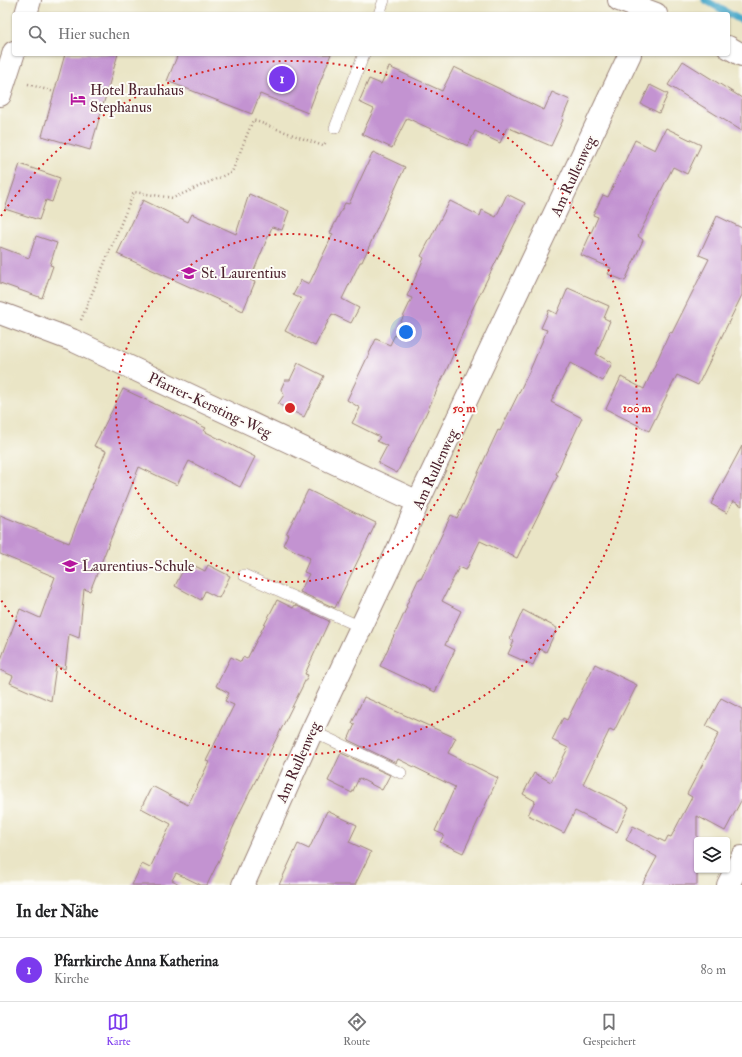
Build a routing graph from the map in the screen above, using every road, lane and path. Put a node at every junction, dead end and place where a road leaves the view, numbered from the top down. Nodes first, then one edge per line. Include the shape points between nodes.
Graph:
1 (30, 0) edge
2 (384, 0) edge
3 (619, 0) edge
4 (27, 12) edge
5 (380, 12) edge
6 (647, 12) edge
7 (730, 48) edge
8 (742, 55) edge
9 (13, 56) edge
10 (363, 56) edge
11 (629, 56) edge
12 (3, 86) edge
13 (54, 92) dead end
14 (335, 128) joint
15 (0, 312) edge
16 (72, 340) junction
17 (418, 502) junction
18 (244, 575) dead end
19 (361, 627) junction
20 (312, 732) junction
21 (401, 773) dead end
22 (742, 857) edge
23 (243, 885) edge
24 (728, 885) edge

1 - 4 street
2 - 5 lane
3 - 6 street
7 - 8 street
9 - 12 street
10 - 14 lane
11 - 17 street, Am Rullenweg
12 - 13 path
14 - 16 path via 323,146 253,120 232,172 173,198 134,192
15 - 16 street, Pfarrer-Kersting-Weg
16 - 17 street, Pfarrer-Kersting-Weg
17 - 19 street, Am Rullenweg
18 - 19 lane
19 - 20 street, Am Rullenweg
20 - 21 lane
20 - 23 street, Am Rullenweg
22 - 24 street

